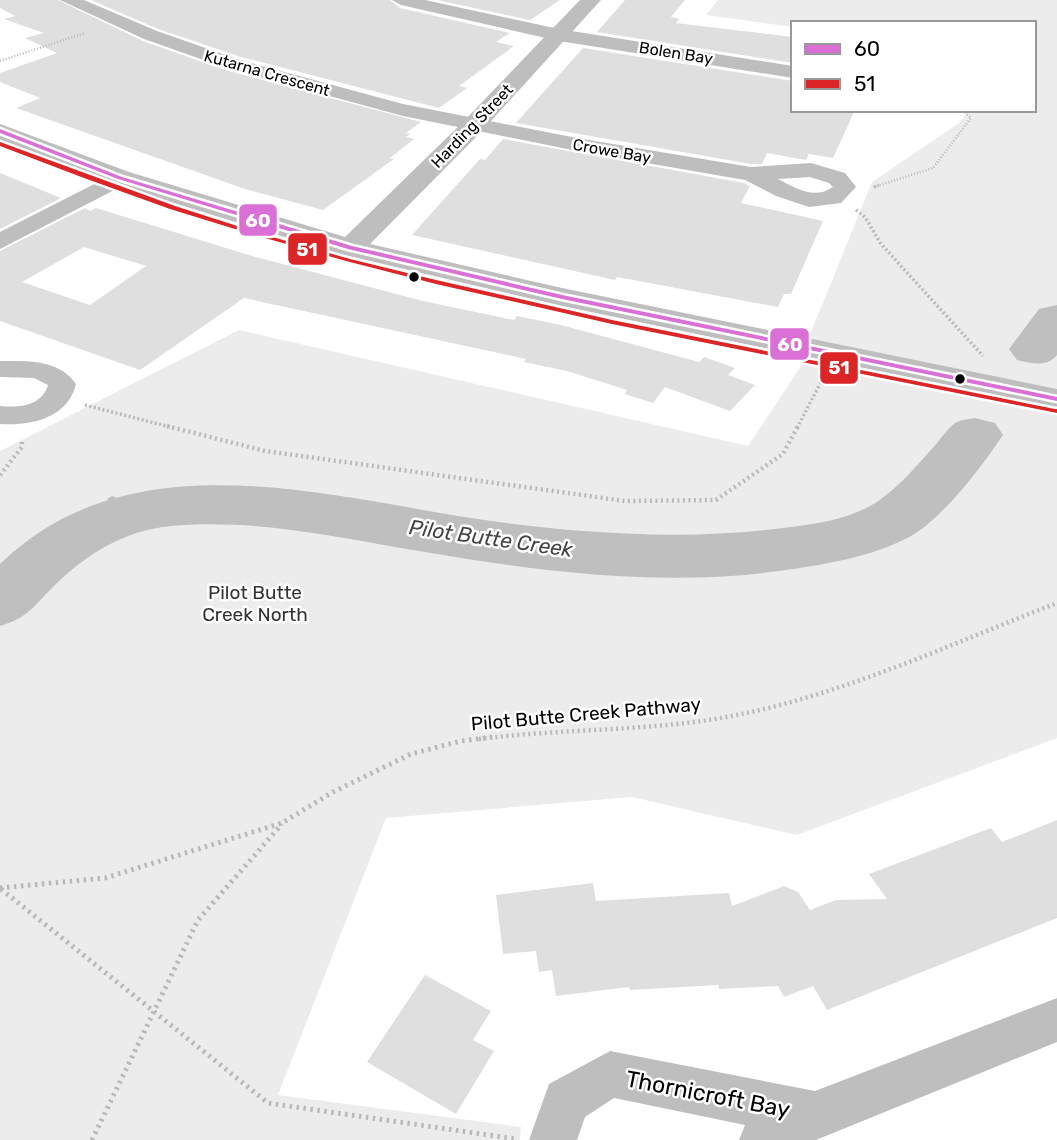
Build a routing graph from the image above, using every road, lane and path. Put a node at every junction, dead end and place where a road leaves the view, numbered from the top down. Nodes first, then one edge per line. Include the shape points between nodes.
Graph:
1 (69, 0) edge
2 (401, 0) edge
3 (591, 0) edge
4 (116, 22) junction
5 (559, 35) junction
6 (0, 61) edge
7 (791, 72) edge
8 (964, 112) edge
9 (472, 127) junction
10 (0, 131) edge
11 (120, 178) junction
12 (842, 191) junction
13 (0, 242) edge
14 (350, 248) junction
15 (832, 353) junction
16 (0, 369) edge
17 (994, 386) junction
18 (57, 399) junction
19 (1057, 400) edge
20 (12, 415) edge
21 (0, 475) edge
22 (1057, 603) edge
23 (282, 823) junction
24 (0, 888) edge
25 (153, 1011) junction
26 (1057, 1020) edge
27 (815, 1115) junction
28 (92, 1140) edge
29 (520, 1140) edge
30 (553, 1140) edge
31 (763, 1140) edge

1 - 4 street, Kutarna Crescent
2 - 5 street
3 - 5 street, Harding Street
4 - 6 path
4 - 9 street, Kutarna Crescent via 262,75
5 - 7 street, Bolen Bay
5 - 9 street, Harding Street
8 - 12 path via 971,118 933,168 878,187
9 - 12 street, Crowe Bay via 751,174 811,170 830,174
9 - 14 street, Harding Street
10 - 11 street
11 - 13 street
11 - 14 street
12 - 17 path via 881,244 998,370
14 - 15 street
15 - 17 street
15 - 18 path via 820,386 783,454 716,500 625,501 265,451
16 - 18 street via 58,377 62,384
17 - 19 street
18 - 20 street via 48,406
20 - 21 path via 22,447
22 - 23 path, Pilot Butte Creek Pathway via 830,690 738,715 664,726 461,741 411,754
23 - 24 path, Pilot Butte Creek Pathway via 104,878
23 - 25 path via 198,920
24 - 25 path
25 - 28 path
25 - 29 path via 268,1103
26 - 27 street, Thornicroft Bay
27 - 30 street, Thornicroft Bay via 610,1074 566,1101
27 - 31 street, Thornicroft Bay

